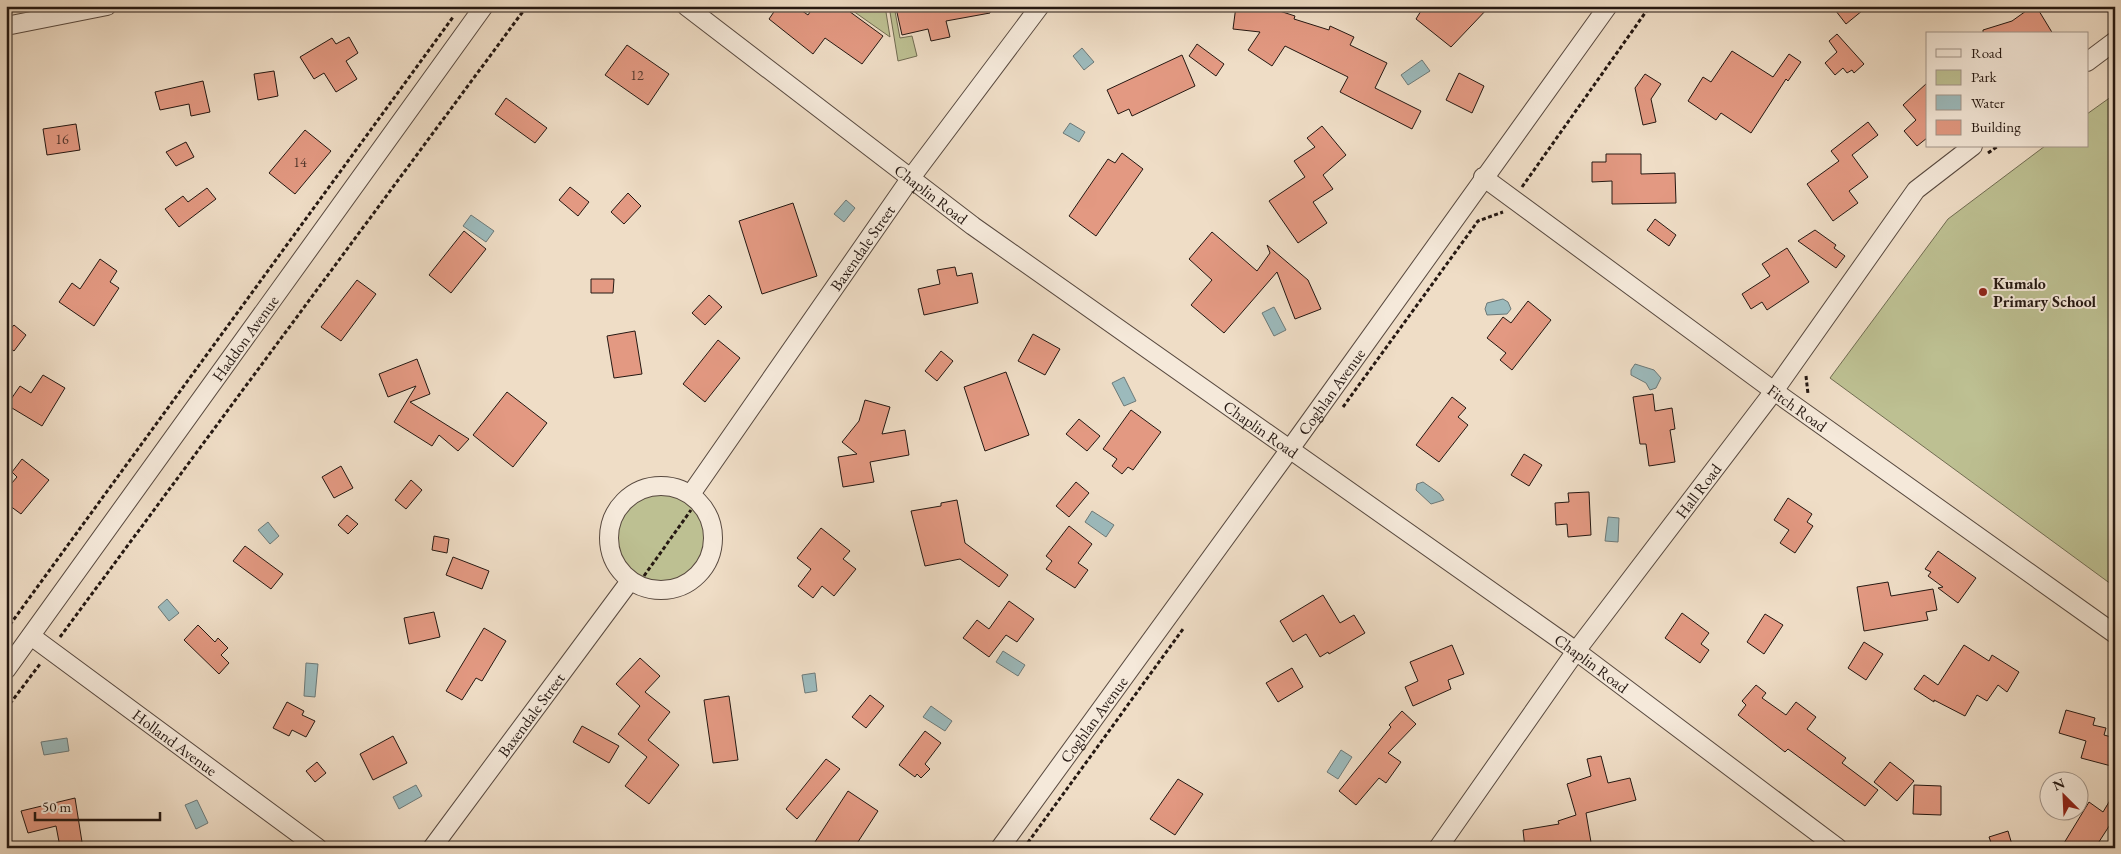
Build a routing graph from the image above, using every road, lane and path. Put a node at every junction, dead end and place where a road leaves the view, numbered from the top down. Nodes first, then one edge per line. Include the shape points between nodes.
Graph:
1 (107, 6) edge
2 (484, 6) edge
3 (527, 6) edge
4 (686, 6) edge
5 (1040, 6) edge
6 (1608, 6) edge
7 (1650, 6) edge
8 (455, 14) dead end
9 (6, 26) edge
10 (2115, 41) edge
11 (2088, 61) edge
12 (1991, 148) edge
13 (1978, 152) edge
14 (1484, 177) junction
15 (910, 179) junction
16 (1513, 199) junction
17 (1806, 371) dead end
18 (1774, 391) junction
19 (1815, 398) dead end
20 (1340, 412) dead end
21 (1290, 449) junction
22 (695, 498) junction
23 (634, 583) junction
24 (1188, 621) dead end
25 (6, 630) edge
26 (2115, 634) edge
27 (32, 636) junction
28 (50, 650) junction
29 (1576, 651) junction
30 (6, 670) edge
31 (6, 709) edge
32 (318, 848) edge
33 (432, 848) edge
34 (1000, 848) edge
35 (1024, 848) edge
36 (1438, 848) edge
37 (1838, 848) edge

1 - 9 street
2 - 27 street, Haddon Avenue
3 - 28 path
4 - 15 street, Chaplin Road
5 - 15 street, Baxendale Street
6 - 14 street, Coghlan Avenue
7 - 16 path
8 - 25 path
10 - 11 street
12 - 13 path
13 - 18 street, Hall Road via 1916,190
14 - 16 street, Fitch Road
14 - 21 street, Coghlan Avenue
15 - 21 street, Chaplin Road
15 - 22 street, Baxendale Street
16 - 18 street, Fitch Road
16 - 20 path via 1502,213 1478,221
17 - 19 path via 1807,393
18 - 26 street, Fitch Road
18 - 29 street, Hall Road
21 - 29 street, Chaplin Road
21 - 34 street, Coghlan Avenue
22 - 23 path
22 - 23 street via 706,509 713,529 712,549 704,568 689,583 670,590 649,589
22 - 23 street via 672,486 652,485 632,493 617,507 609,526 608,547 616,566
23 - 33 street, Baxendale Street
24 - 35 path
27 - 28 street, Holland Avenue
27 - 30 street, Haddon Avenue
28 - 31 path
28 - 32 street, Holland Avenue
29 - 36 street, Hall Road
29 - 37 street, Chaplin Road

